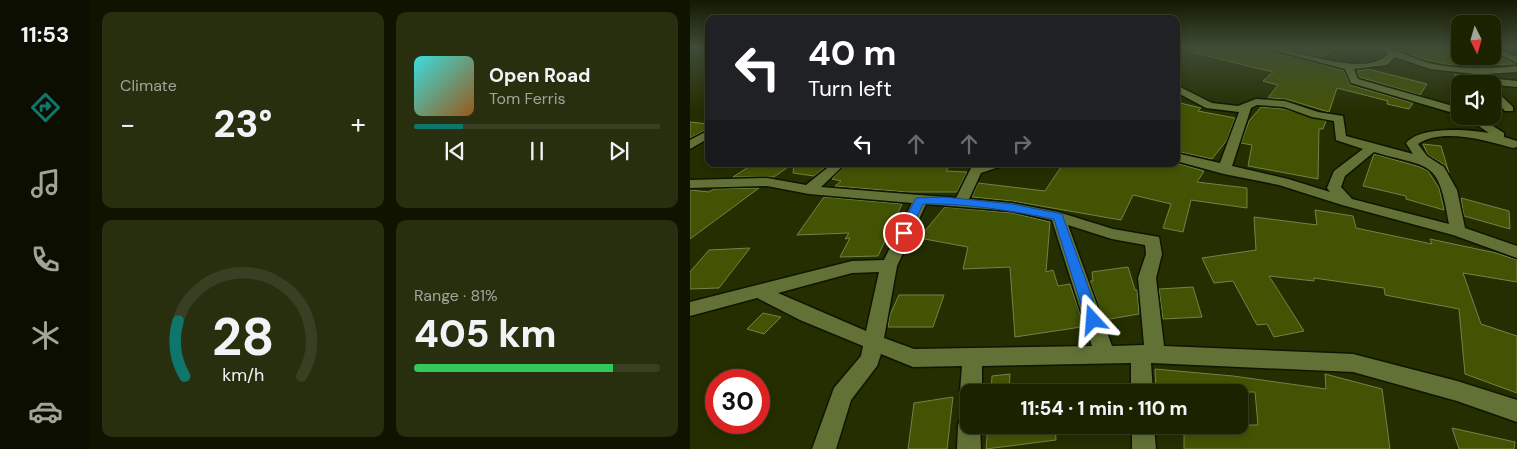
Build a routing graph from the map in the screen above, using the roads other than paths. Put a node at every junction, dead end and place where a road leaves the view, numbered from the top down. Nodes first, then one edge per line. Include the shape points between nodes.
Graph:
1 (1349, 68) edge
2 (1443, 68) edge
3 (1517, 69) edge
4 (1476, 72) junction
5 (1480, 75) edge
6 (1501, 82) edge
7 (1517, 84) edge
8 (1180, 90) edge
9 (1501, 99) edge
10 (1246, 108) junction
11 (1451, 109) edge
12 (1513, 110) edge
13 (1483, 125) edge
14 (705, 136) edge
15 (690, 145) edge
16 (1515, 145) edge
17 (1372, 148) junction
18 (1180, 158) edge
19 (1422, 159) junction
20 (836, 167) edge
21 (988, 167) edge
22 (1224, 170) junction
23 (690, 184) edge
24 (809, 190) junction
25 (920, 201) junction
26 (1347, 202) junction
27 (960, 203) junction
28 (1058, 217) junction
29 (1458, 231) junction
30 (1517, 252) edge
31 (889, 266) junction
32 (758, 291) junction
33 (690, 309) edge
34 (875, 344) junction
35 (1148, 354) junction
36 (1106, 355) junction
37 (972, 358) junction
38 (971, 384) edge
39 (1143, 384) edge
40 (1517, 411) edge
41 (969, 434) edge
42 (1143, 434) edge
43 (824, 449) edge
44 (968, 449) edge
45 (1144, 449) edge

1 - 11 street via 1354,81
2 - 4 street
3 - 4 street
4 - 5 street
6 - 7 street
8 - 10 street via 1210,106
9 - 12 street
10 - 17 street via 1256,102 1285,104 1316,115 1339,118 1340,138
10 - 22 street
13 - 16 street
14 - 15 street
16 - 19 street via 1486,136 1425,136 1412,142
17 - 19 street
17 - 26 street via 1339,174 1334,188
18 - 22 street
19 - 29 street via 1439,170 1450,190
20 - 24 street
21 - 27 street via 976,172
22 - 26 street via 1283,182
23 - 24 street via 767,182
24 - 25 street
25 - 27 street
25 - 31 street
26 - 29 street
27 - 28 street via 1012,207
28 - 35 street via 1112,234 1153,241 1154,254 1147,278
28 - 36 street
29 - 30 street
31 - 32 street via 852,266
31 - 34 street via 875,329
32 - 33 street
32 - 34 street
34 - 37 street via 913,358
34 - 43 street via 870,360 842,396
35 - 36 street
35 - 39 street
35 - 40 street via 1353,363
36 - 37 street
37 - 38 street
41 - 44 street
42 - 45 street

